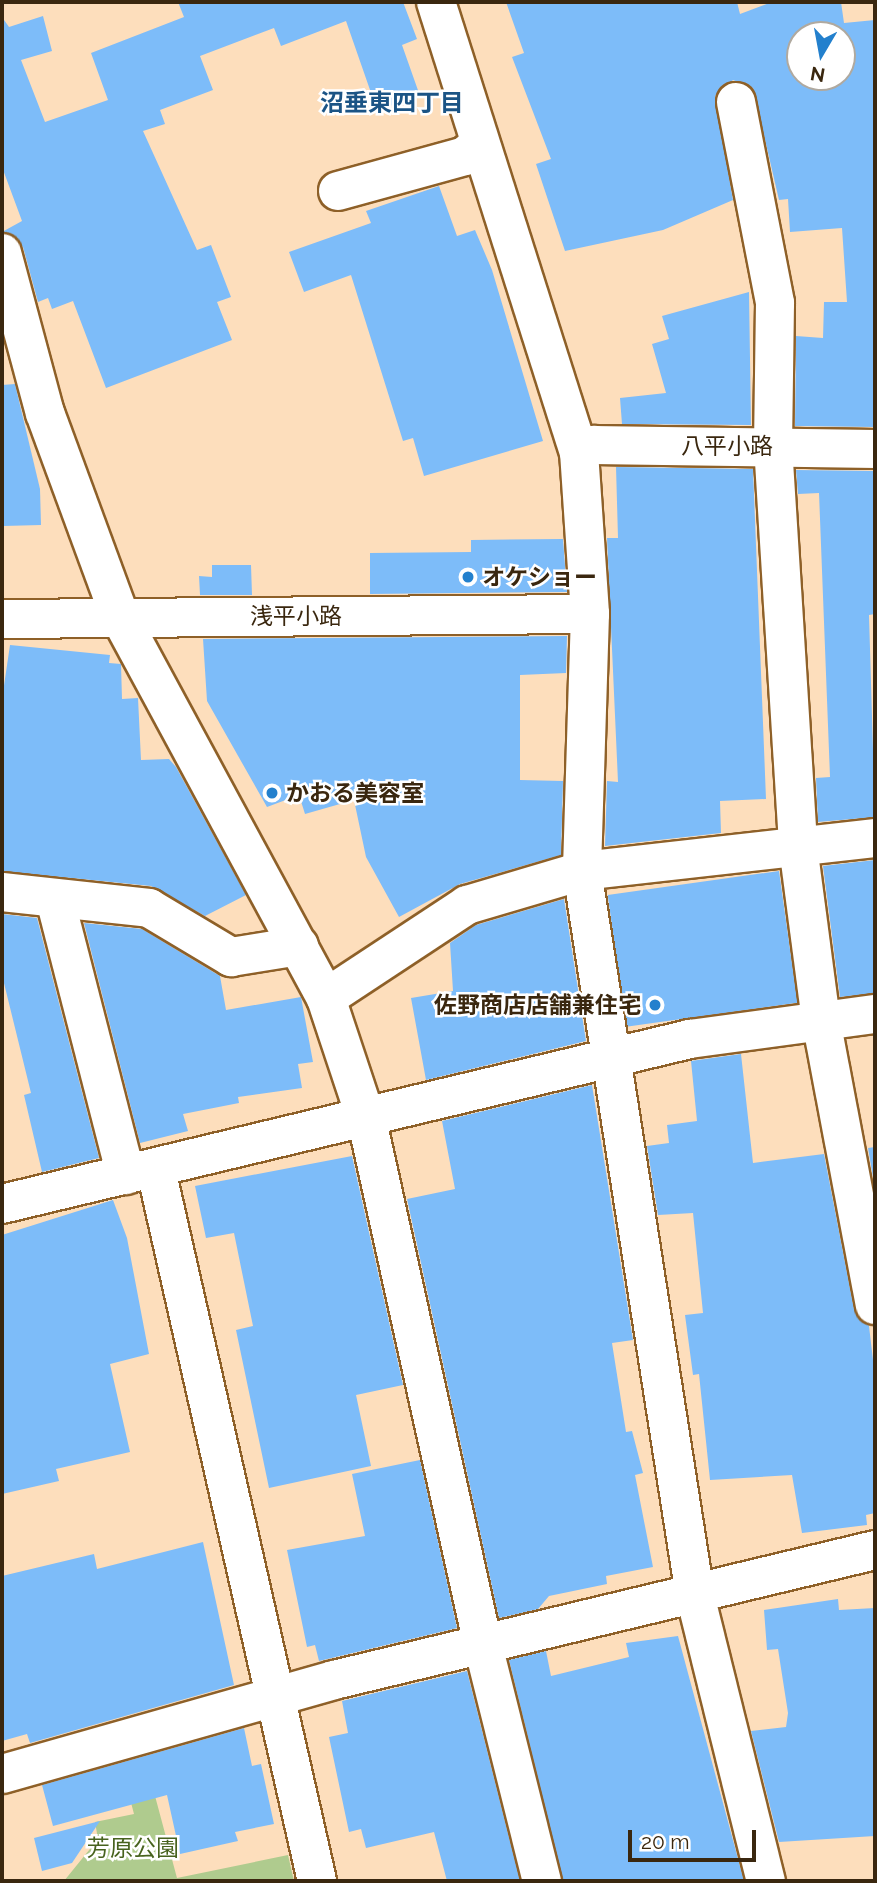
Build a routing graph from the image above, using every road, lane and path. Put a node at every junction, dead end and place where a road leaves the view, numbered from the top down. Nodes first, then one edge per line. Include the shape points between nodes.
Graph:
1 (436, 2) edge
2 (736, 102) dead end
3 (478, 145) junction
4 (338, 191) dead end
5 (2, 253) edge
6 (773, 446) junction
7 (875, 449) edge
8 (579, 452) junction
9 (590, 614) junction
10 (120, 617) junction
11 (2, 619) edge
12 (875, 838) edge
13 (798, 846) junction
14 (582, 871) junction
15 (2, 892) edge
16 (56, 903) junction
17 (299, 946) junction
18 (326, 998) junction
19 (875, 1014) edge
20 (821, 1020) junction
21 (611, 1058) junction
22 (367, 1121) junction
23 (141, 1173) junction
24 (2, 1205) edge
25 (875, 1305) edge
26 (875, 1550) edge
27 (695, 1595) junction
28 (483, 1645) junction
29 (279, 1695) junction
30 (2, 1774) edge
31 (317, 1881) edge
32 (542, 1881) edge
33 (766, 1881) edge

1 - 3 street
2 - 6 street via 775,303
3 - 4 street via 465,156
3 - 8 street
5 - 10 street via 45,414
6 - 7 street, 八平小路
6 - 8 street, 八平小路 via 594,445
6 - 13 street
8 - 9 street
9 - 10 street, 浅平小路
9 - 14 street
10 - 11 street, 浅平小路
10 - 17 street
12 - 13 street
13 - 14 street
13 - 20 street
14 - 18 street via 467,905
14 - 21 street
15 - 16 street
16 - 17 street via 149,908 231,957
16 - 23 street
17 - 18 street
18 - 22 street
19 - 20 street
20 - 21 street
20 - 25 street
21 - 22 street
21 - 27 street
22 - 23 street
22 - 28 street
23 - 24 street
23 - 29 street
26 - 27 street
27 - 28 street
27 - 33 street
28 - 29 street
28 - 32 street
29 - 30 street
29 - 31 street

